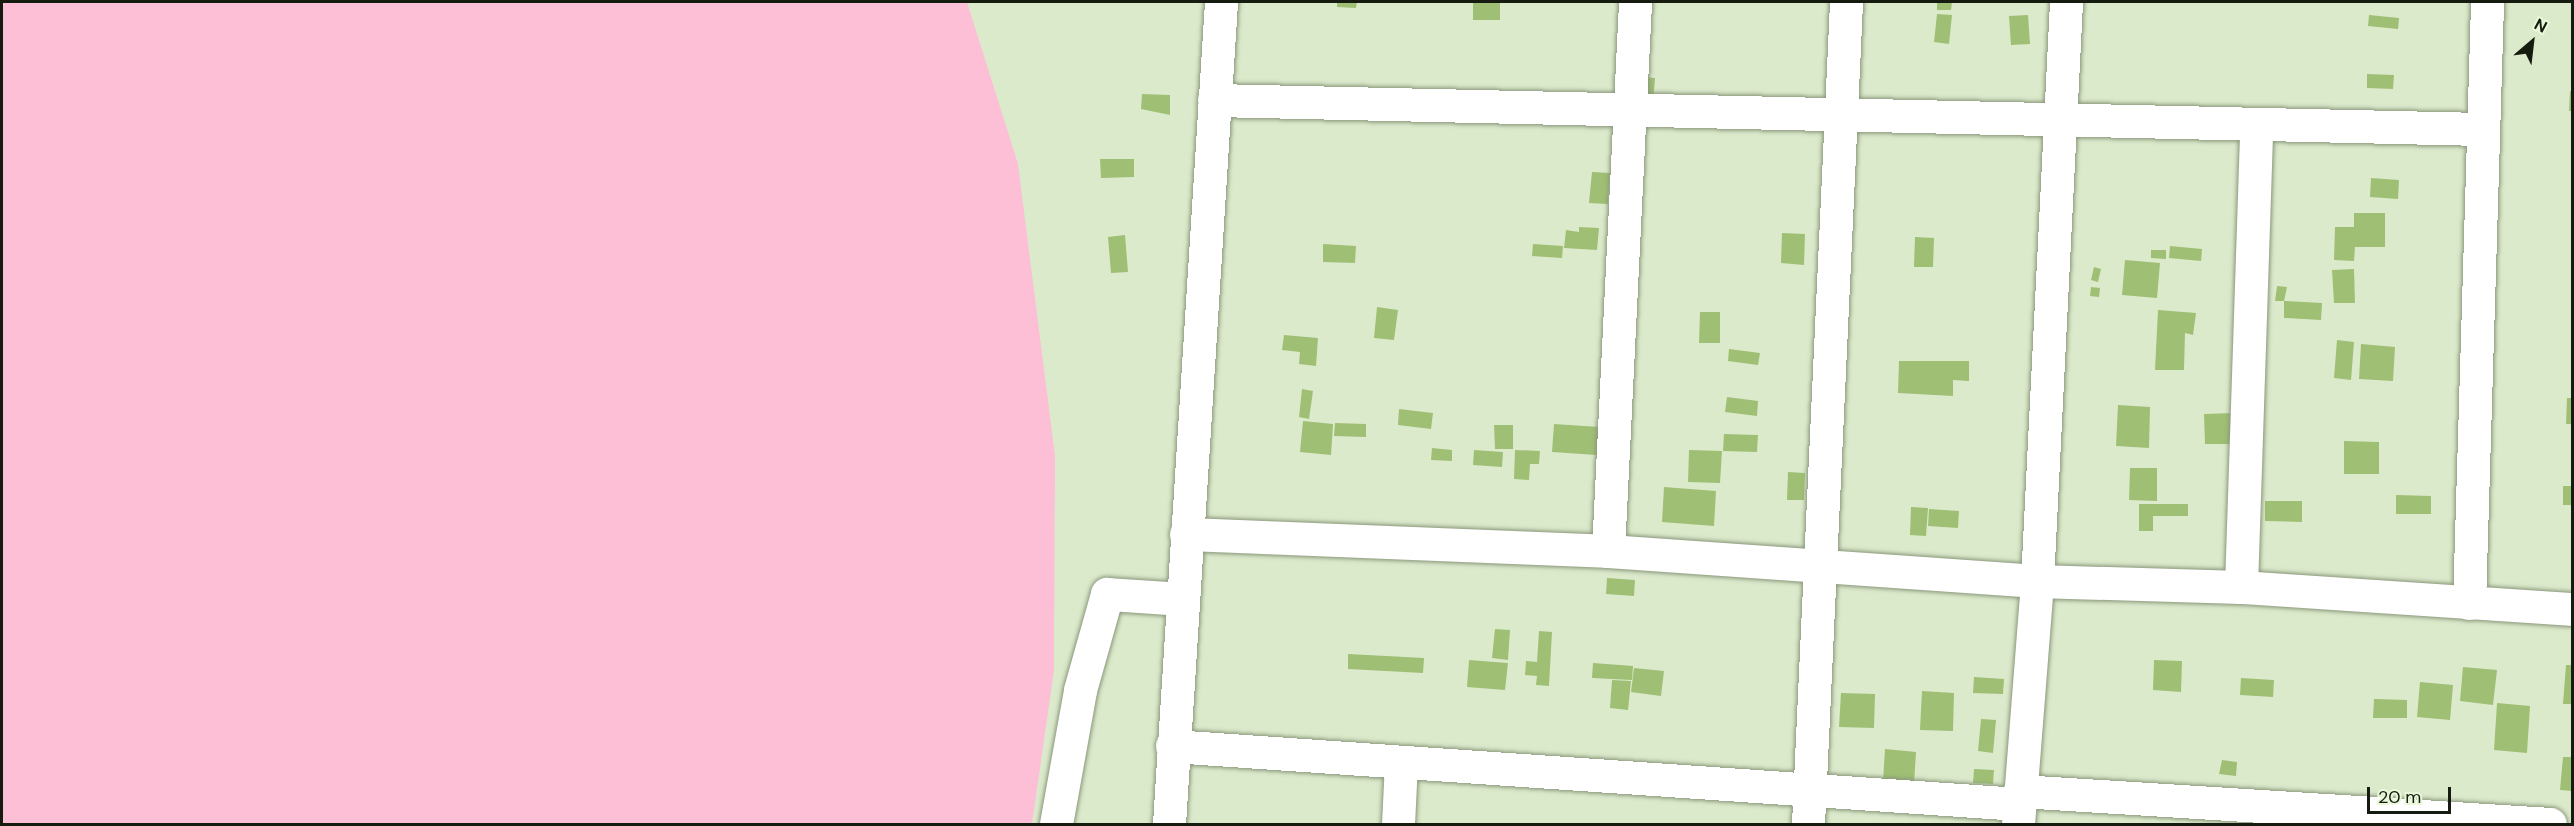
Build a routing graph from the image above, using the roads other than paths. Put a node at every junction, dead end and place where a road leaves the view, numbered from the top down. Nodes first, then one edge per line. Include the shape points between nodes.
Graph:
1 (1221, 2) edge
2 (1635, 2) edge
3 (1846, 2) edge
4 (2066, 2) edge
5 (2487, 2) edge
6 (1214, 100) junction
7 (1629, 110) junction
8 (1841, 114) junction
9 (2060, 119) junction
10 (2256, 124) junction
11 (2484, 129) junction
12 (1186, 534) junction
13 (1608, 551) junction
14 (1818, 566) junction
15 (2037, 581) junction
16 (2241, 587) junction
17 (1182, 599) junction
18 (2469, 603) junction
19 (2572, 609) edge
20 (1172, 746) junction
21 (1401, 762) junction
22 (1810, 789) junction
23 (2019, 806) edge
24 (1056, 825) edge
25 (1168, 825) edge
26 (1398, 825) edge
27 (1808, 825) edge
28 (2550, 825) edge

1 - 6 street
2 - 7 street
3 - 8 street
4 - 9 street
5 - 11 street
6 - 7 street
6 - 12 street
7 - 8 street
7 - 13 street
8 - 9 street
8 - 14 street
9 - 10 street
9 - 15 street
10 - 11 street
10 - 16 street
11 - 18 street
12 - 13 street
12 - 17 street
13 - 14 street
14 - 15 street
14 - 22 street
15 - 16 street
15 - 23 street
16 - 18 street
17 - 20 street
17 - 24 street via 1107,594 1080,690
18 - 19 street
20 - 21 street
20 - 25 street
21 - 22 street
21 - 26 street
22 - 23 street
22 - 27 street
23 - 28 street

